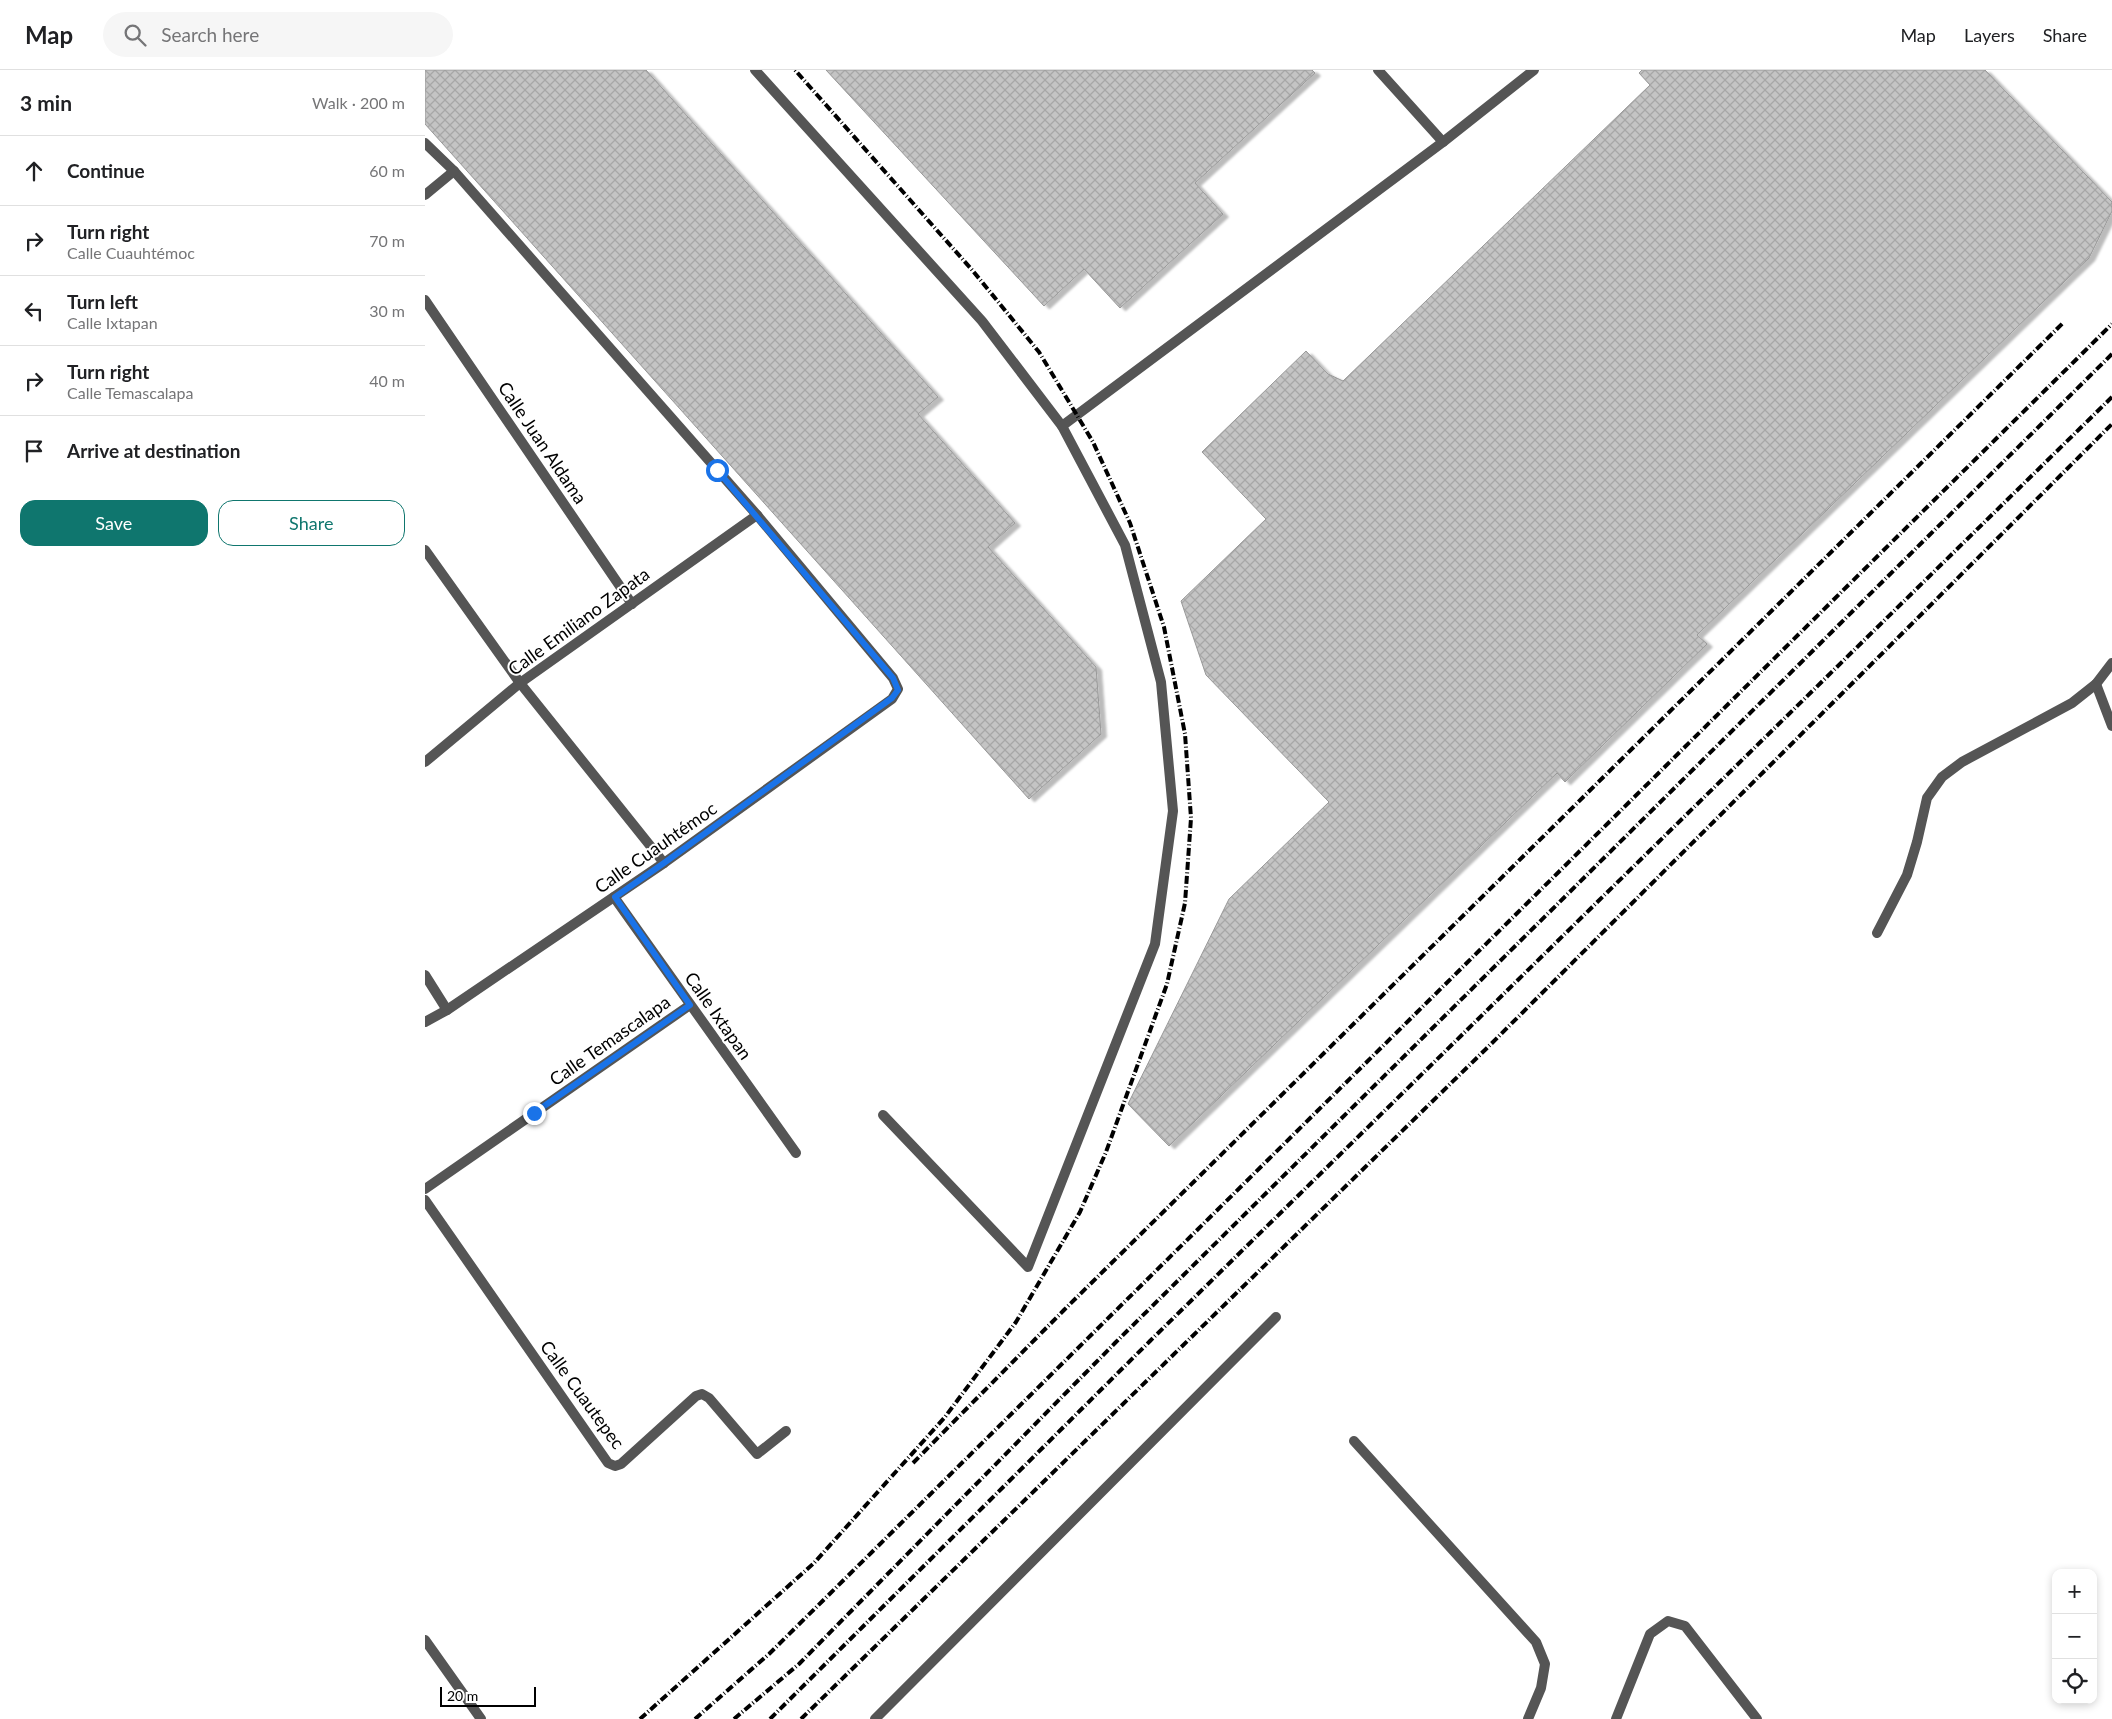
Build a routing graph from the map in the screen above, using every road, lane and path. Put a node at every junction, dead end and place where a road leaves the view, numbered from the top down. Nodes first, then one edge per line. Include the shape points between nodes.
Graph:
1 (755, 70) edge
2 (1378, 70) edge
3 (1534, 70) edge
4 (1443, 142) junction
5 (425, 143) edge
6 (454, 171) junction
7 (425, 195) edge
8 (425, 300) edge
9 (1062, 426) junction
10 (757, 515) junction
11 (425, 550) edge
12 (632, 604) junction
13 (2112, 664) edge
14 (520, 683) junction
15 (2096, 684) junction
16 (2112, 726) edge
17 (425, 762) edge
18 (664, 863) junction
19 (615, 897) junction
20 (1877, 933) dead end
21 (425, 975) edge
22 (690, 1005) junction
23 (447, 1010) junction
24 (425, 1022) edge
25 (883, 1115) dead end
26 (797, 1153) dead end
27 (425, 1189) edge
28 (425, 1200) edge
29 (1276, 1317) dead end
30 (786, 1431) dead end
31 (1354, 1441) dead end
32 (425, 1640) edge
33 (481, 1719) edge
34 (875, 1719) edge
35 (1528, 1719) edge
36 (1616, 1719) edge
37 (1757, 1719) edge

1 - 9 street via 982,321
2 - 4 street
3 - 4 street
4 - 9 street
5 - 6 street
6 - 7 street
6 - 10 street
8 - 12 street, Calle Juan Aldama
9 - 25 street via 1125,546 1161,682 1173,811 1155,944 1028,1267
10 - 12 street, Calle Emiliano Zapata
10 - 18 street, Calle Cuauhtémoc via 893,678 898,690 892,698
11 - 14 street
12 - 14 street, Calle Emiliano Zapata
13 - 15 street
14 - 17 street, Calle Emiliano Zapata
14 - 18 street
15 - 16 street
15 - 20 street via 2072,703 1962,762 1942,777 1927,798 1907,875
18 - 19 street, Calle Cuauhtémoc
19 - 22 street, Calle Ixtapan
19 - 23 street, Calle Cuauhtémoc
21 - 23 street
22 - 26 street, Calle Ixtapan
22 - 27 street, Calle Temascalapa
23 - 24 street, Calle Cuauhtémoc
28 - 30 street, Calle Cuautepec via 608,1463 621,1464 702,1394 757,1454
29 - 34 street
31 - 35 street via 1536,1642 1545,1664 1541,1688
32 - 33 street
36 - 37 street via 1650,1634 1668,1622 1685,1626

